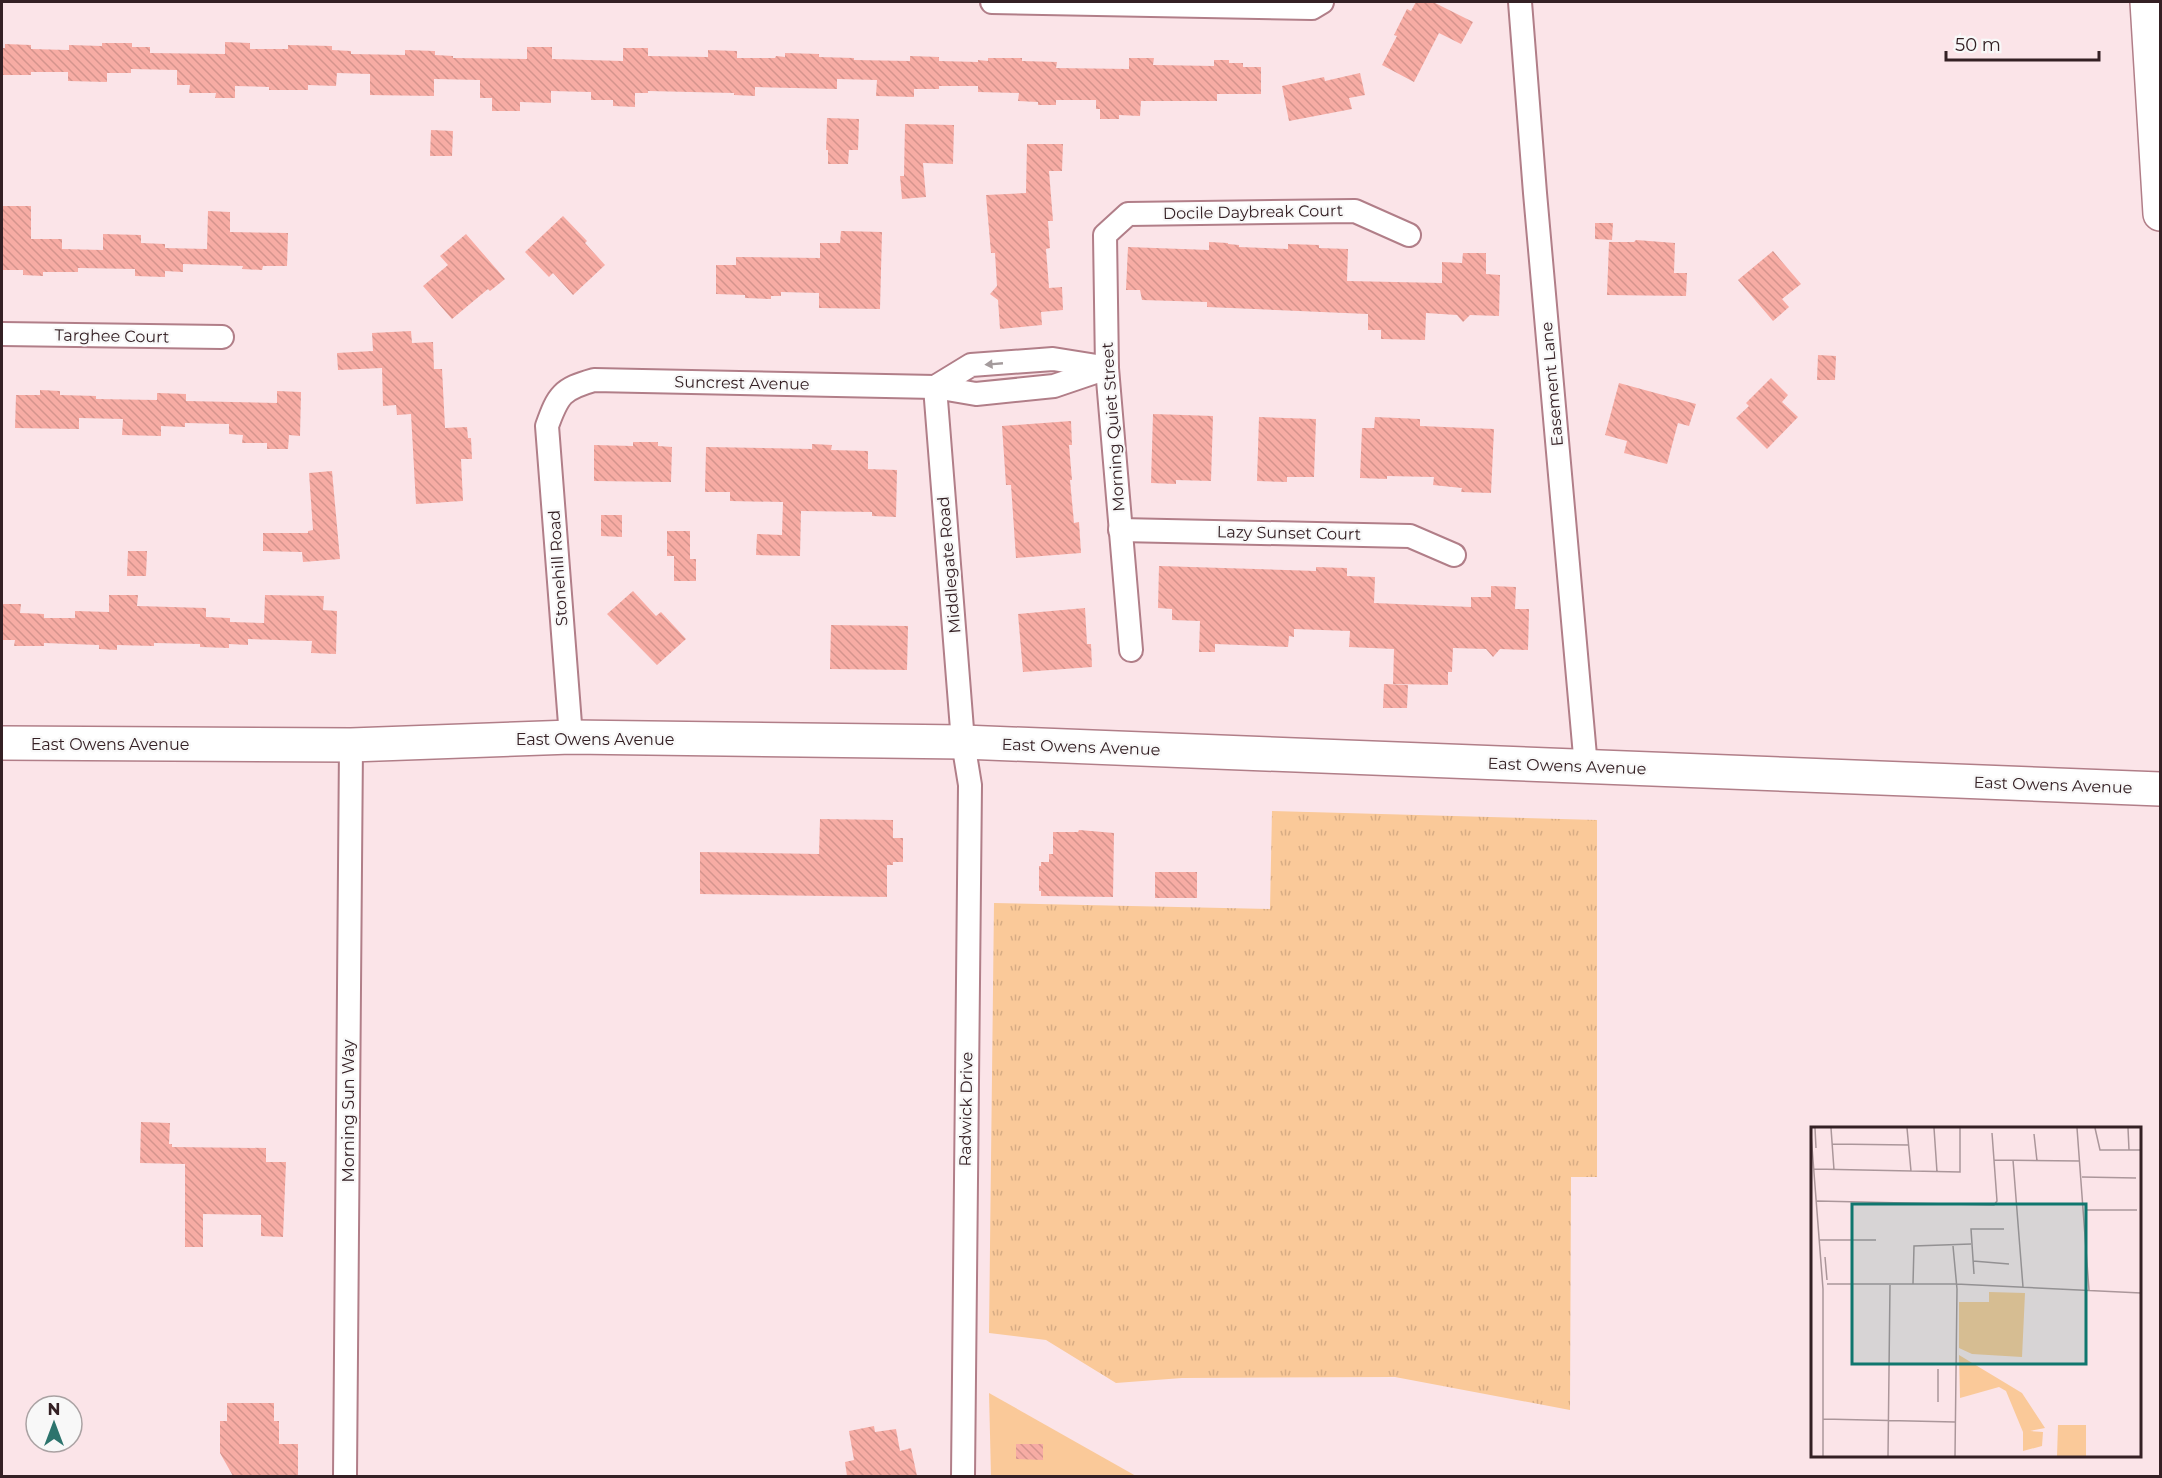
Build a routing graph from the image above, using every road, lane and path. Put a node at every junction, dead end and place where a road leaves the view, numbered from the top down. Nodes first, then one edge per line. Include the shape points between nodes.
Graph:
1 (992, 2) edge
2 (1322, 2) edge
3 (1520, 2) edge
4 (2147, 2) edge
5 (2156, 52) edge
6 (1128, 214) joint
7 (2160, 214) edge
8 (1409, 235) dead end
9 (2, 334) edge
10 (222, 337) dead end
11 (1107, 368) junction
12 (935, 387) junction
13 (556, 401) joint
14 (1120, 530) junction
15 (1454, 555) dead end
16 (1131, 650) dead end
17 (571, 737) junction
18 (963, 742) junction
19 (2, 743) edge
20 (351, 745) junction
21 (1586, 767) junction
22 (2160, 789) edge
23 (345, 1476) edge
24 (963, 1476) edge

1 - 2 street via 1312,8
3 - 21 street, Easement Lane
4 - 5 street
5 - 7 street
6 - 8 street, Docile Daybreak Court via 1355,211
6 - 11 street, Morning Quiet Street via 1105,235
9 - 10 street, Targhee Court
11 - 12 street, Suncrest Avenue via 1054,386 975,394
11 - 14 street, Morning Quiet Street
12 - 13 street, Suncrest Avenue via 594,380 574,386
12 - 18 street, Middlegate Road
13 - 17 street, Stonehill Road via 547,426
14 - 15 street, Lazy Sunset Court via 1410,536
14 - 16 street, Morning Quiet Street
17 - 18 street, East Owens Avenue
17 - 20 street, East Owens Avenue
18 - 21 street, East Owens Avenue
18 - 24 street, Radwick Drive via 970,784
19 - 20 street, East Owens Avenue
20 - 23 street, Morning Sun Way
21 - 22 street, East Owens Avenue

